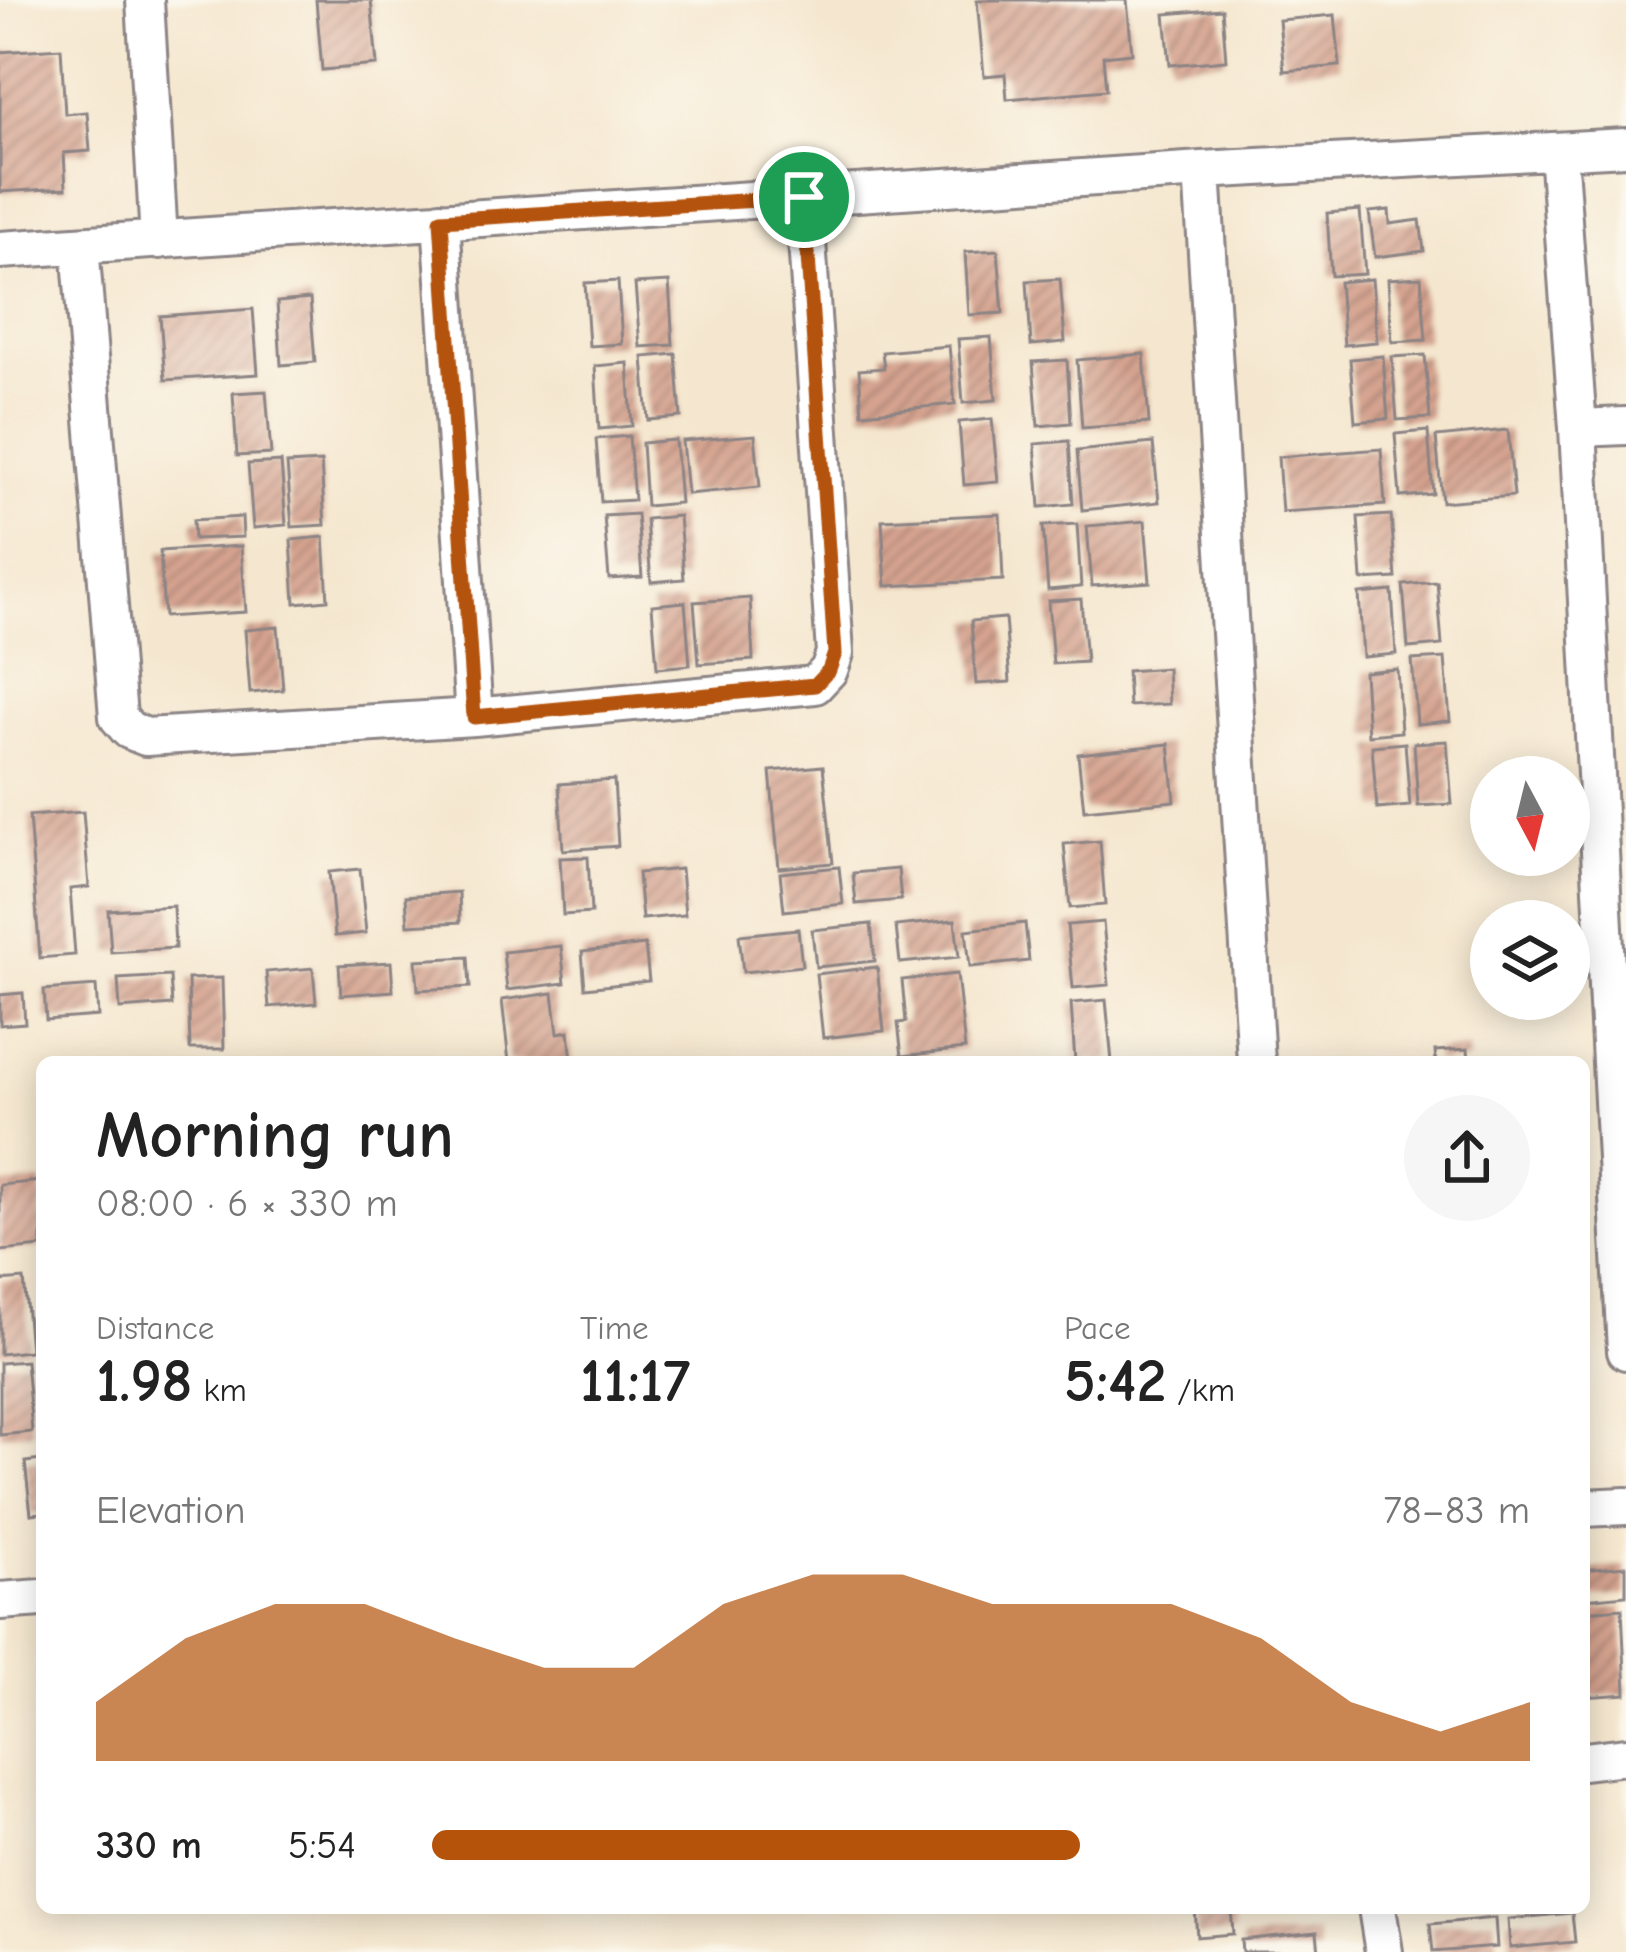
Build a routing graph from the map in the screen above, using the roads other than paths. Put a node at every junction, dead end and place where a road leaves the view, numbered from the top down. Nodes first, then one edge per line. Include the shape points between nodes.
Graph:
1 (145, 0) edge
2 (1626, 147) edge
3 (1558, 152) junction
4 (1202, 170) junction
5 (804, 197) junction
6 (441, 220) junction
7 (158, 240) junction
8 (80, 245) junction
9 (0, 250) edge
10 (1626, 426) edge
11 (1578, 428) junction
12 (474, 717) junction
13 (1256, 1056) edge
14 (1626, 1351) edge
15 (1626, 1506) edge
16 (1590, 1508) edge
17 (36, 1598) edge
18 (0, 1601) edge
19 (1626, 1756) edge
20 (1590, 1760) edge
21 (1378, 1914) edge
22 (1384, 1952) edge

1 - 7 street
2 - 3 street
3 - 4 street
3 - 11 street
4 - 5 street
4 - 13 street
5 - 6 street
5 - 12 street via 835,653 829,670 815,685
6 - 7 street
6 - 12 street
7 - 8 street
8 - 9 street
8 - 12 street via 118,717 128,730 146,737
10 - 11 street
11 - 14 street
15 - 16 street
17 - 18 street
19 - 20 street
21 - 22 street

